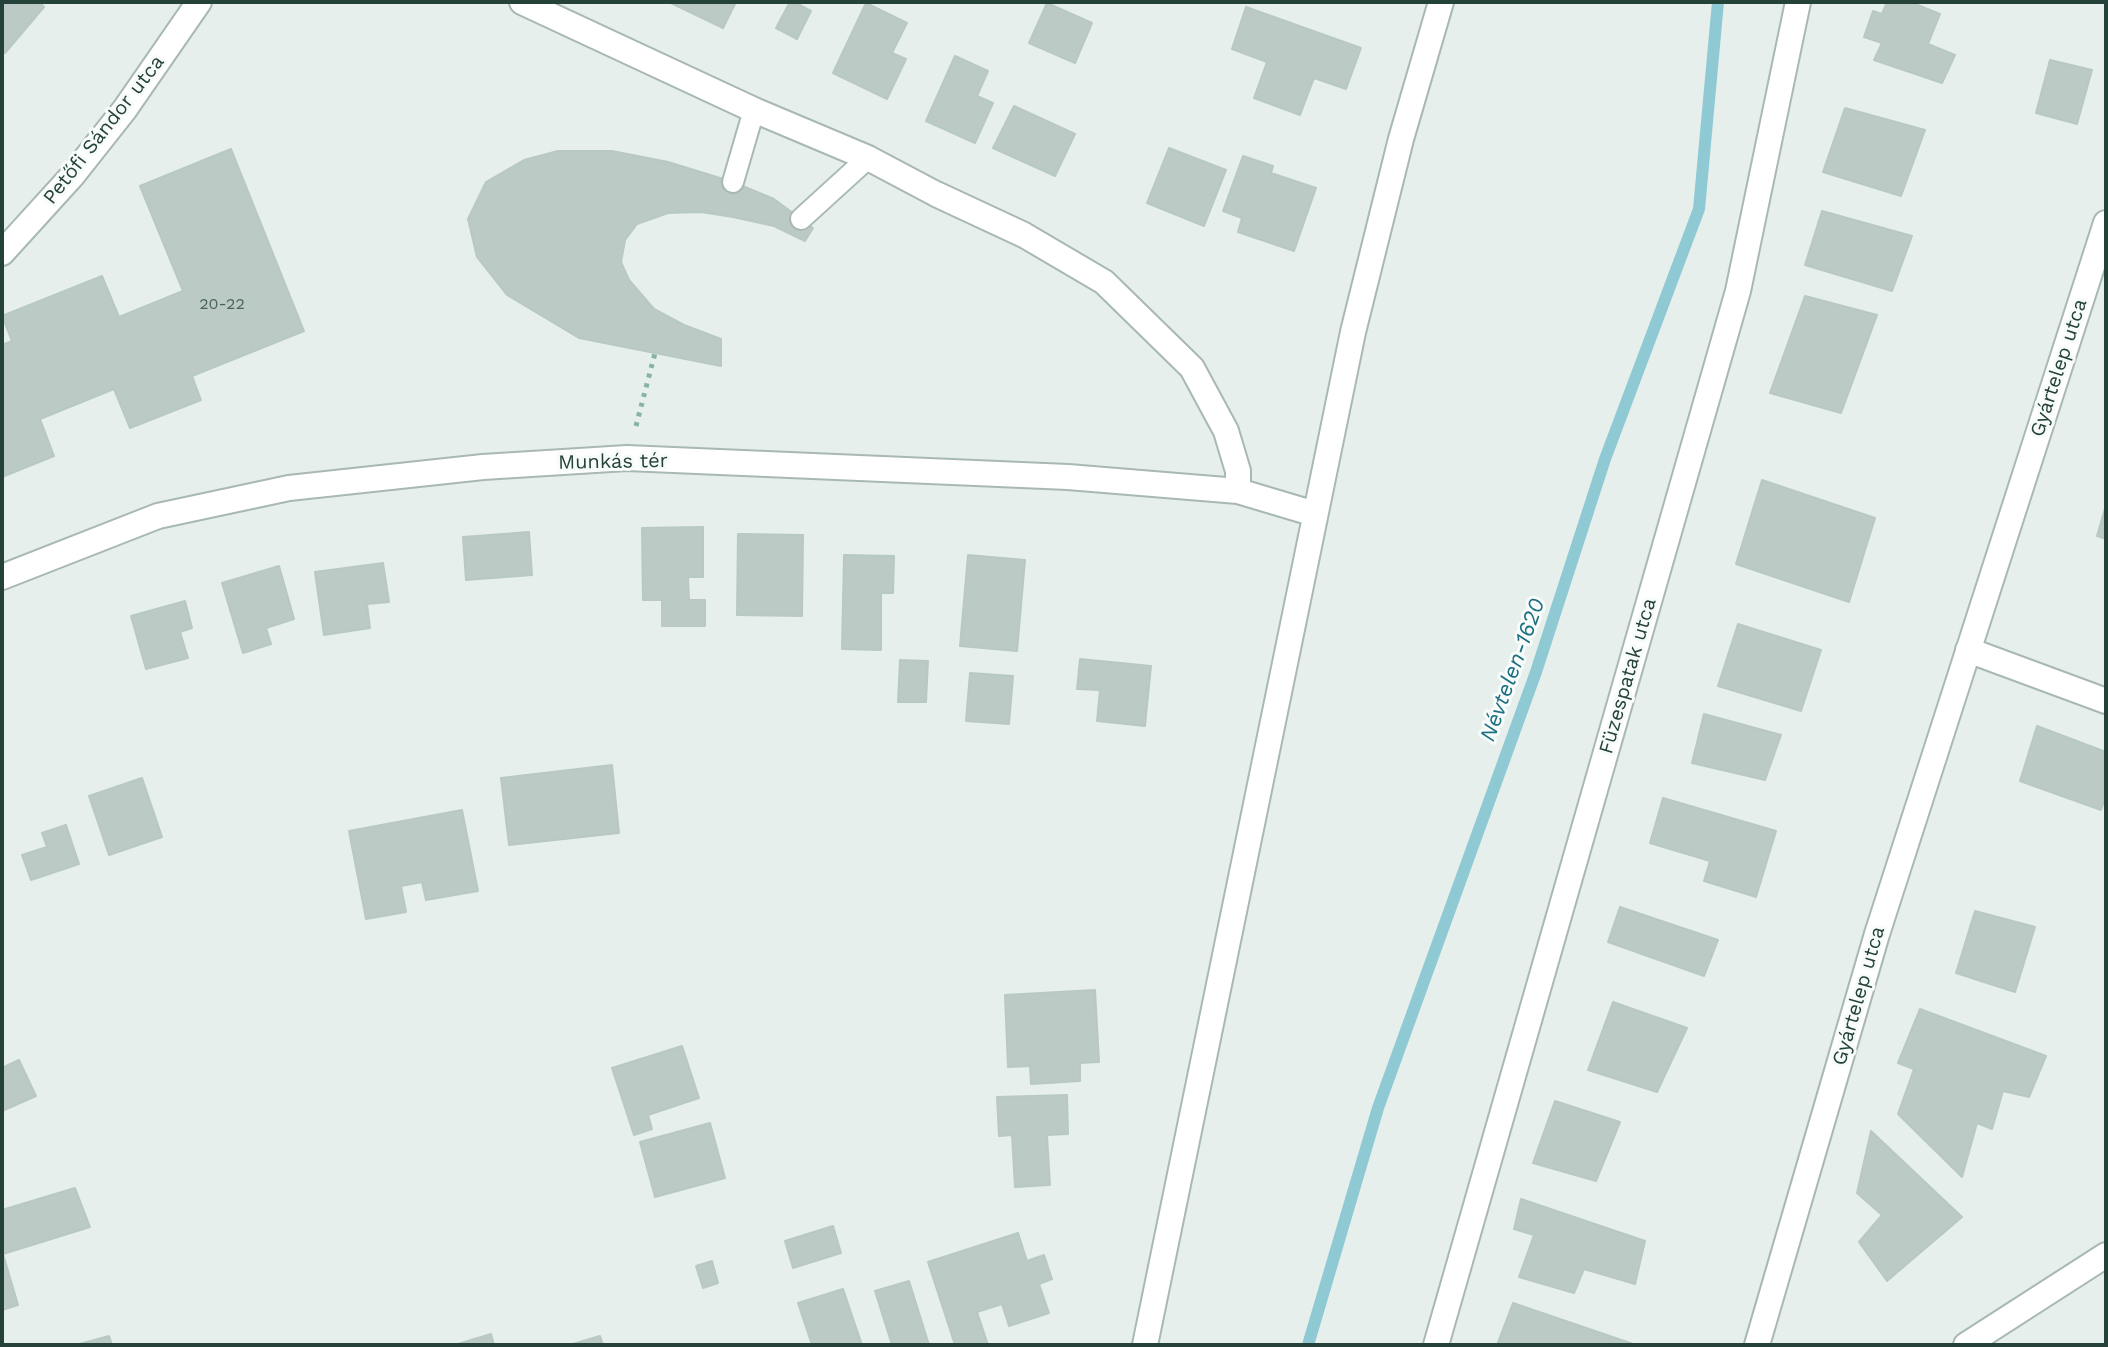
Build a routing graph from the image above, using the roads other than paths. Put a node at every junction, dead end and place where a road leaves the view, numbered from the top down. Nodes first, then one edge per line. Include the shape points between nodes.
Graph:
1 (199, 2) edge
2 (522, 2) edge
3 (1441, 2) edge
4 (1798, 2) edge
5 (754, 110) junction
6 (868, 158) junction
7 (733, 182) dead end
8 (801, 219) dead end
9 (2106, 223) edge
10 (2, 253) edge
11 (1238, 491) junction
12 (1315, 514) junction
13 (2, 577) edge
14 (1968, 650) junction
15 (2106, 701) edge
16 (2106, 1255) edge
17 (1145, 1345) edge
18 (1436, 1345) edge
19 (1757, 1345) edge
20 (1966, 1345) edge

1 - 10 street, Petőfi Sándor utca via 108,131
2 - 5 street
3 - 12 street via 1356,317
4 - 18 street, Füzespatak utca via 1738,291
5 - 6 street
5 - 7 lane
6 - 8 lane
6 - 11 street via 1024,235 1104,282 1192,368 1226,431
9 - 14 street, Gyártelep utca
11 - 12 street, Munkás tér
11 - 13 street, Munkás tér via 1068,477 627,458 483,467 289,488 158,516
12 - 17 street
14 - 15 street
14 - 19 street, Gyártelep utca via 1877,934
16 - 20 street

